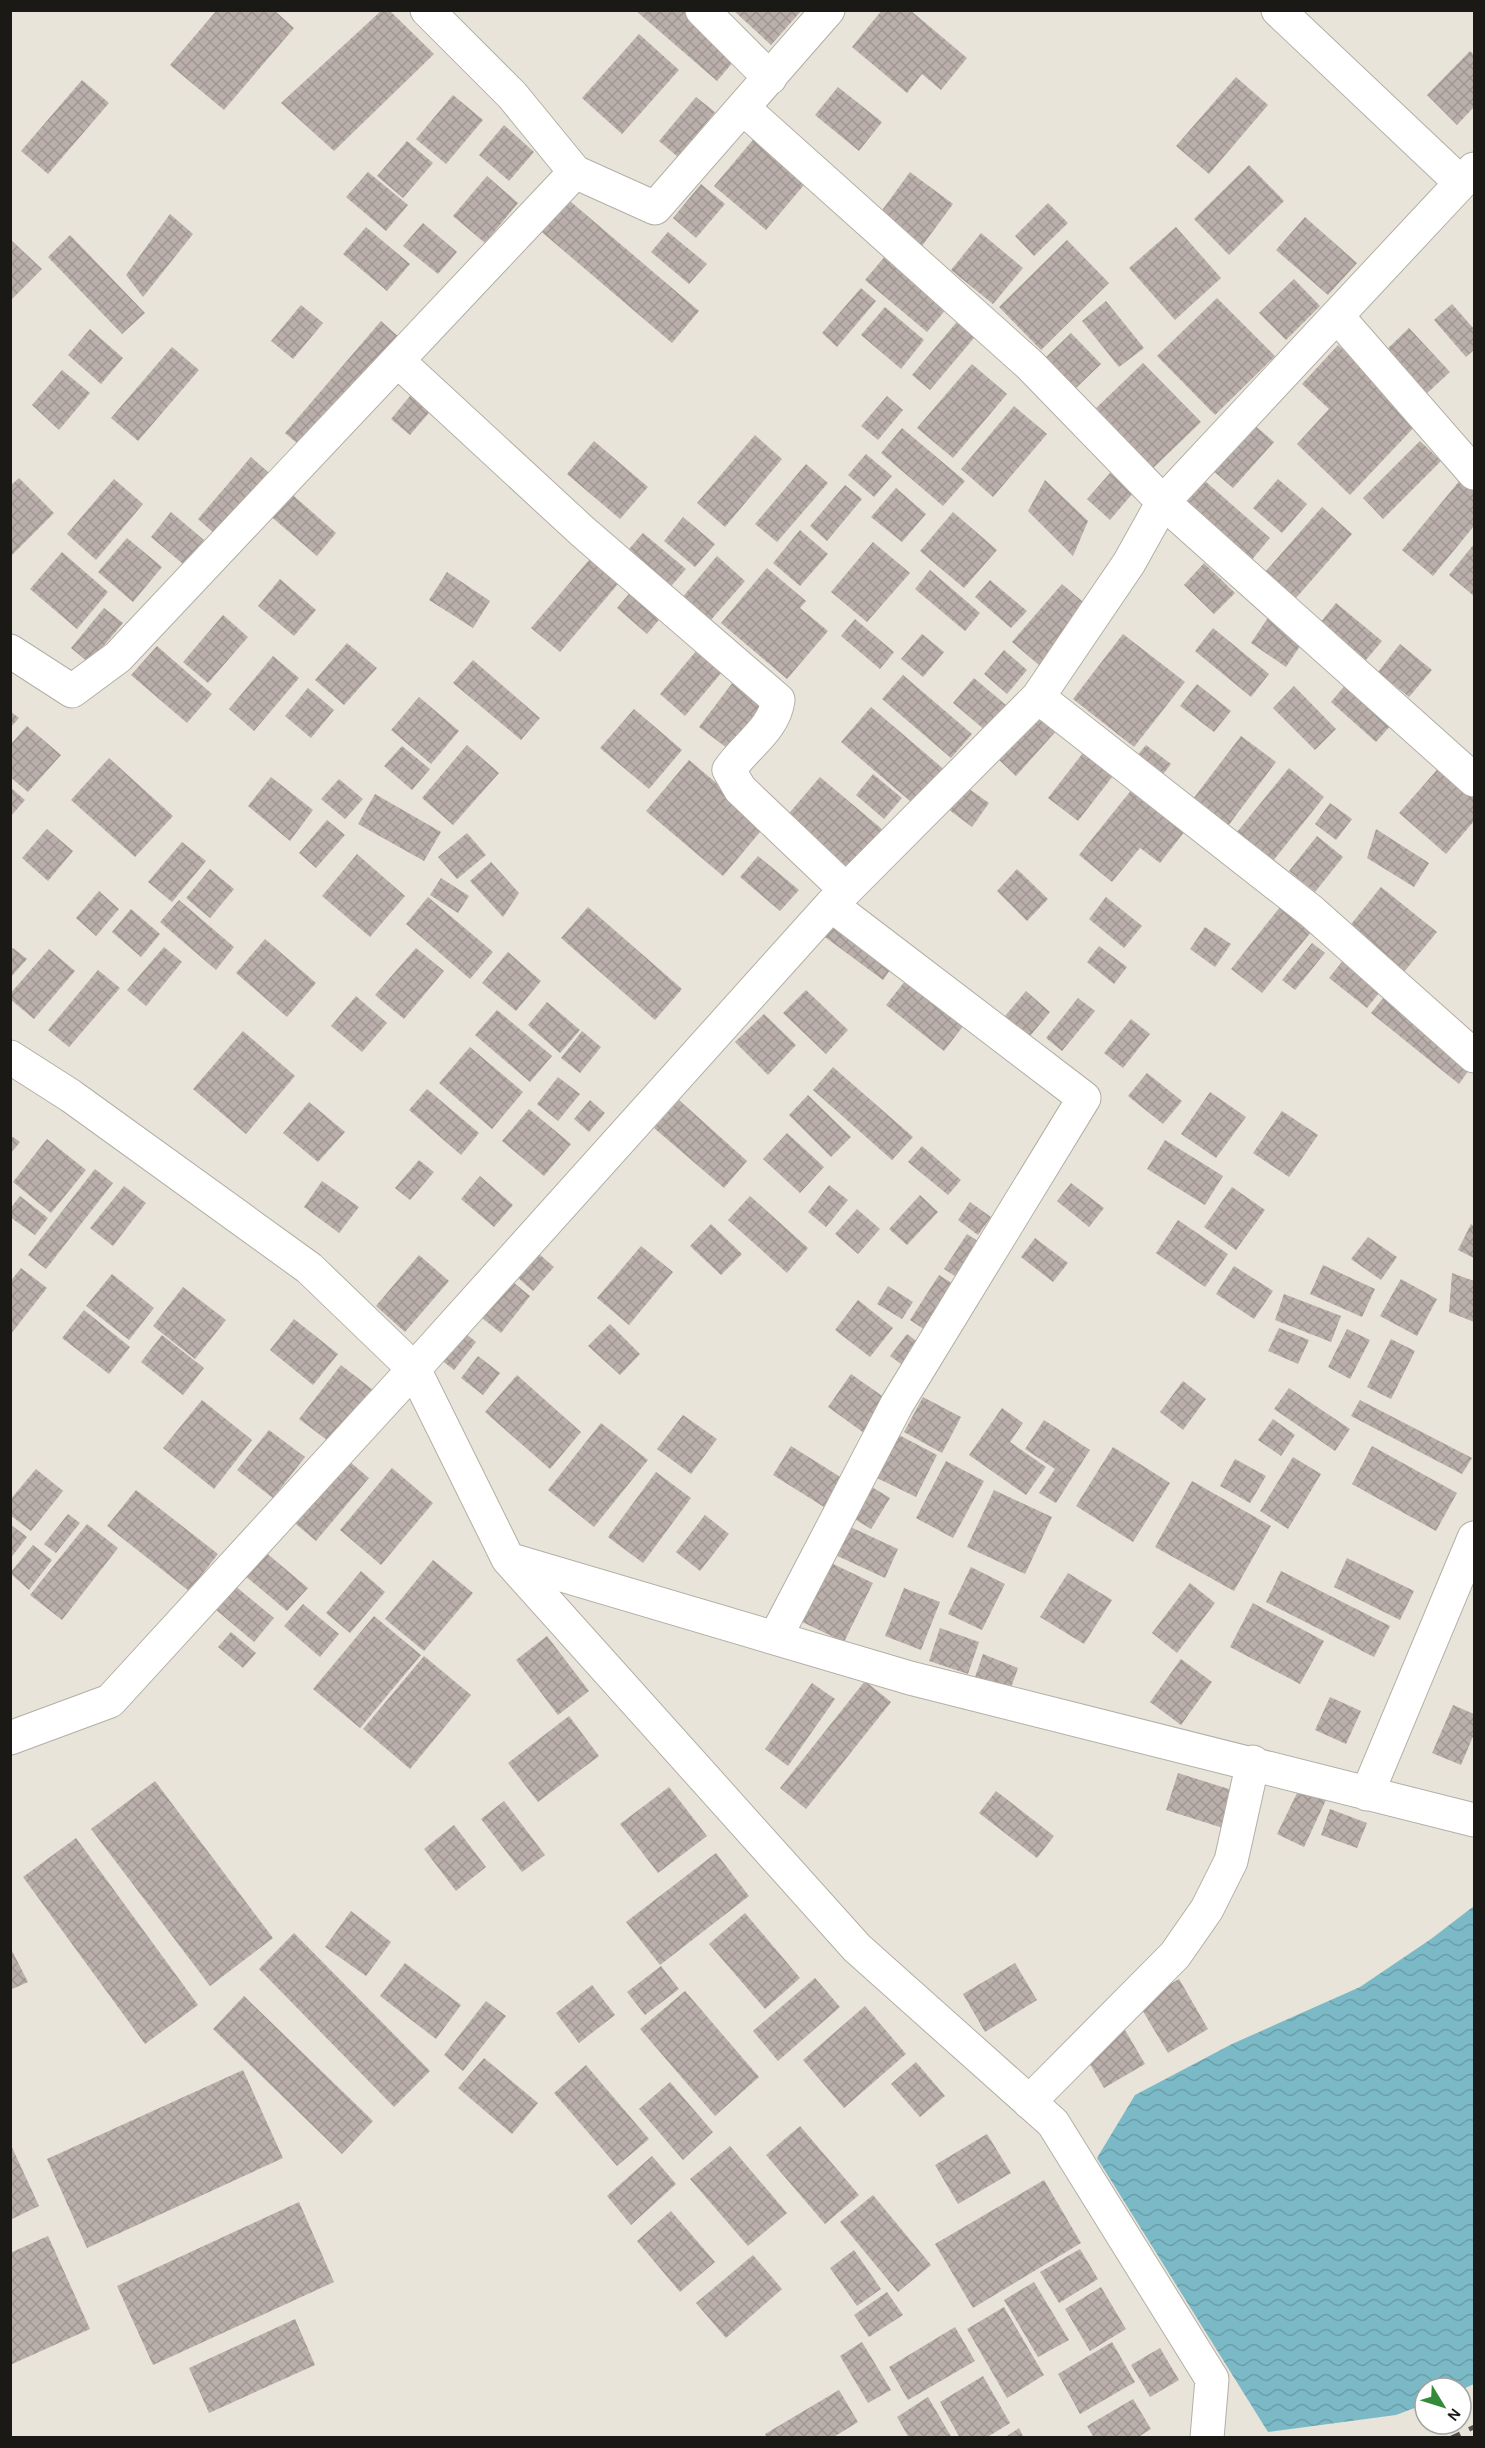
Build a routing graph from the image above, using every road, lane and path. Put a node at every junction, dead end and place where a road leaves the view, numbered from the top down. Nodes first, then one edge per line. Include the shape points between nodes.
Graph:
1 (427, 10) edge
2 (702, 10) edge
3 (828, 10) edge
4 (1278, 10) edge
5 (770, 78) junction
6 (743, 108) junction
7 (574, 172) junction
8 (1468, 176) edge
9 (1337, 316) junction
10 (398, 361) junction
11 (1474, 473) edge
12 (1163, 502) junction
13 (10, 651) edge
14 (1038, 697) junction
15 (1474, 780) edge
16 (839, 897) junction
17 (1474, 1056) edge
18 (10, 1057) edge
19 (414, 1369) junction
20 (1474, 1538) edge
21 (508, 1558) junction
22 (775, 1638) junction
23 (10, 1738) edge
24 (1253, 1762) junction
25 (1366, 1794) junction
26 (1474, 1820) edge
27 (1029, 2102) junction
28 (1208, 2438) edge

1 - 7 street via 512,95
2 - 5 street
3 - 5 street
4 - 8 street
5 - 6 street
6 - 7 street via 656,208
6 - 12 street via 1030,365
7 - 10 street
8 - 9 street
9 - 11 street
9 - 12 street
10 - 13 street via 118,657 72,691
10 - 16 street via 582,531 778,700 772,721 734,762 730,775
12 - 14 street via 1130,563
12 - 15 street
14 - 16 street
14 - 17 street via 1311,911
16 - 19 street
16 - 22 street via 1084,1098 897,1404
18 - 19 street via 71,1096 309,1268
19 - 21 street
19 - 23 street via 110,1701
20 - 25 street
21 - 22 street
21 - 27 street via 857,1948
22 - 24 street via 910,1678
24 - 25 street
24 - 27 street via 1231,1861 1207,1909 1175,1955
25 - 26 street
27 - 28 street via 1053,2123 1212,2379

